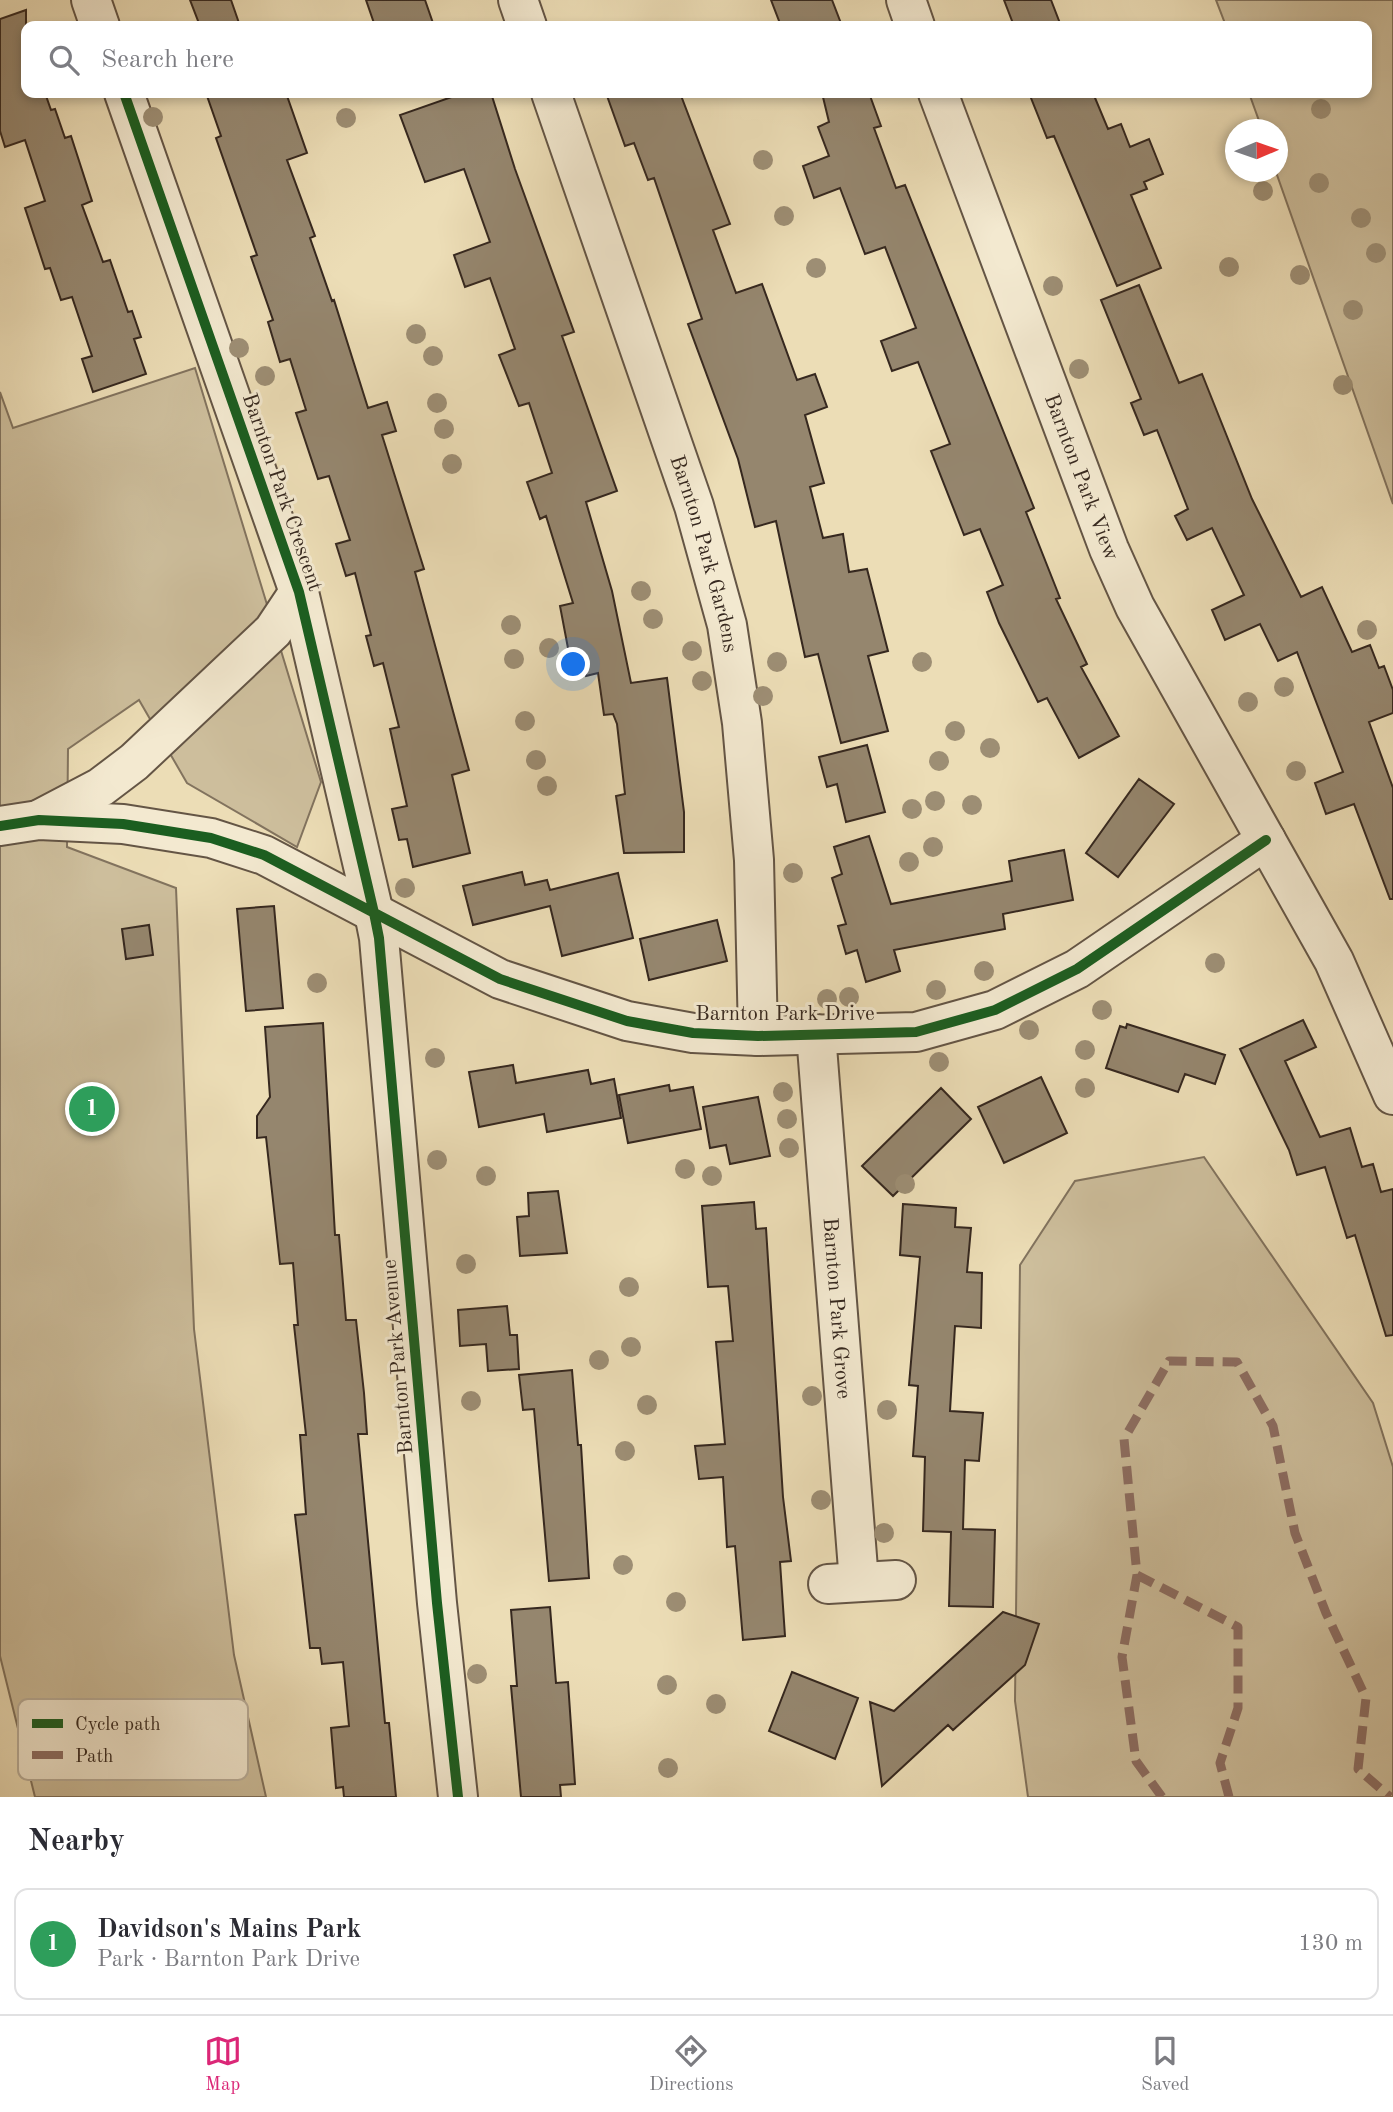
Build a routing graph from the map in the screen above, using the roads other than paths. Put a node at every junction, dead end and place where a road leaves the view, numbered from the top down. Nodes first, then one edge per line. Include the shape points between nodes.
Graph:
1 (91, 0) edge
2 (518, 0) edge
3 (906, 0) edge
4 (98, 21) edge
5 (525, 21) edge
6 (913, 21) edge
7 (126, 98) edge
8 (553, 98) edge
9 (940, 98) edge
10 (299, 592) junction
11 (39, 820) junction
12 (0, 826) edge
13 (1266, 840) junction
14 (374, 913) junction
15 (816, 1034) junction
16 (758, 1036) junction
17 (1393, 1095) edge
18 (897, 1580) dead end
19 (458, 1797) edge

1 - 4 street
2 - 5 street
3 - 6 street
7 - 10 street, Barnton Park Crescent
8 - 16 street, Barnton Park Gardens via 694,506 727,625 742,723 754,860
9 - 13 street, Barnton Park View via 1109,549 1161,658
10 - 11 street, Barnton Park Crescent via 273,631 134,762 101,788
10 - 14 street, Barnton Park Crescent
11 - 12 street, Barnton Park Drive
11 - 14 street, Barnton Park Drive via 123,824 211,838 264,855
13 - 15 street, Barnton Park Drive via 1077,969 995,1010 916,1032
13 - 17 street via 1334,961
14 - 16 street, Barnton Park Drive via 499,979 568,1004 693,1033
14 - 19 street, Barnton Park Avenue
15 - 16 street, Barnton Park Drive
15 - 18 street, Barnton Park Grove via 843,1583

